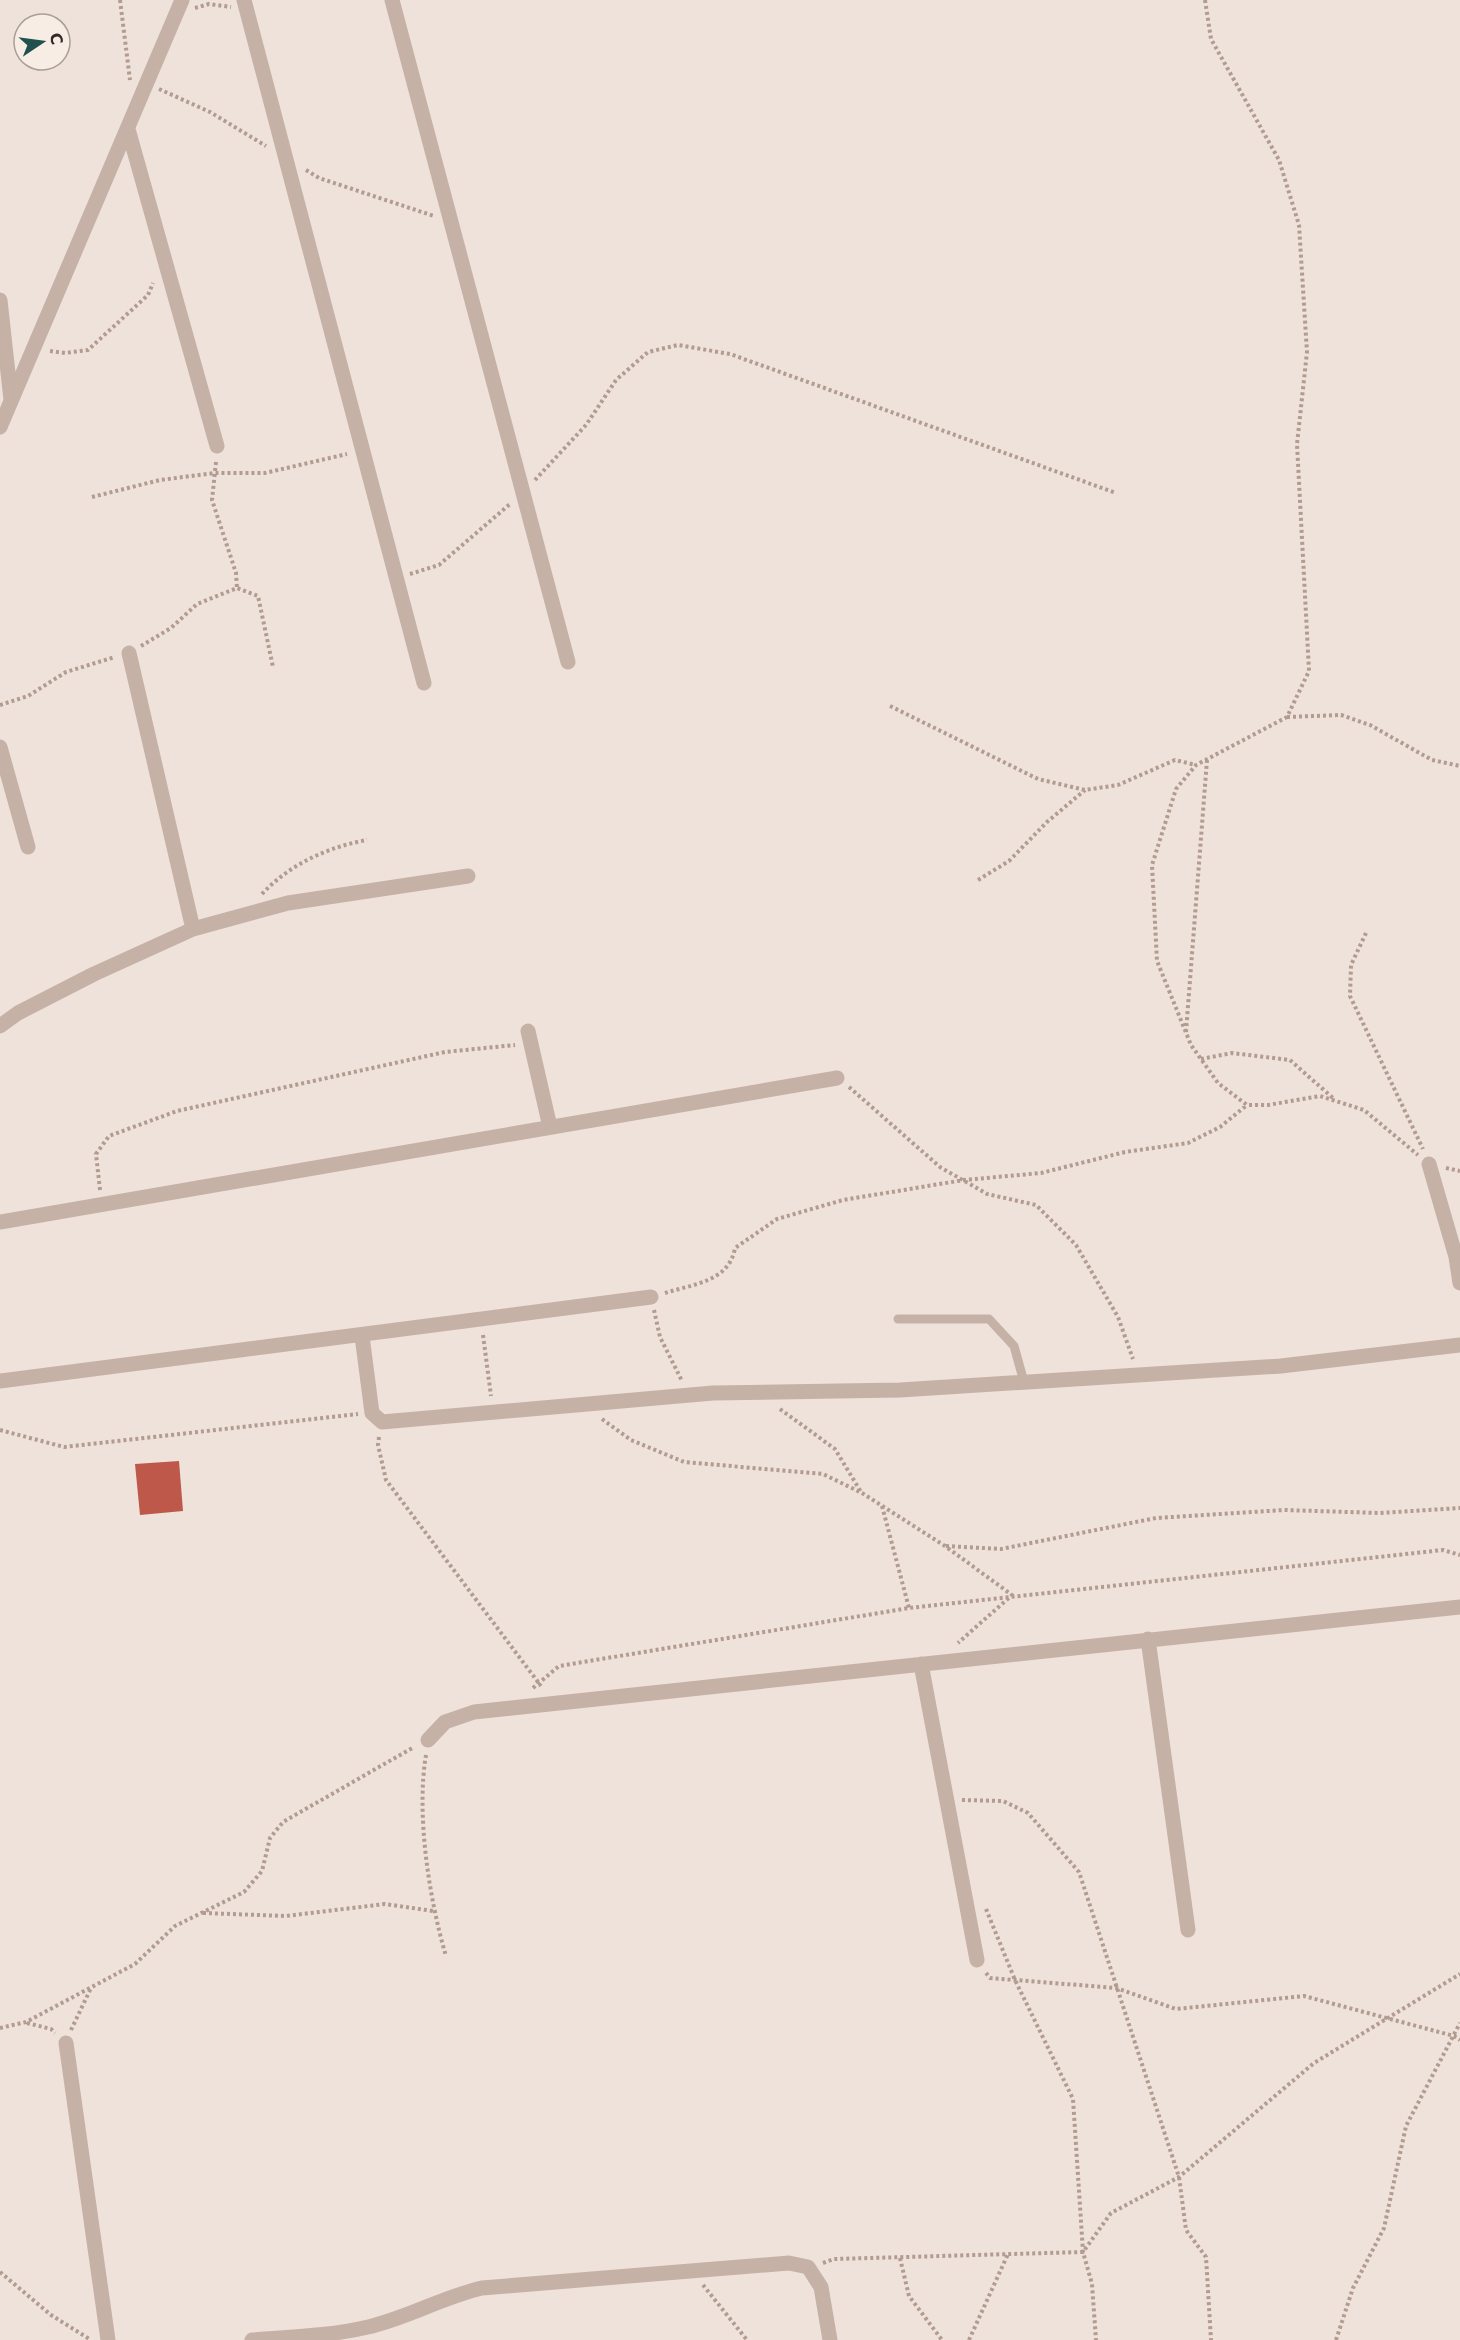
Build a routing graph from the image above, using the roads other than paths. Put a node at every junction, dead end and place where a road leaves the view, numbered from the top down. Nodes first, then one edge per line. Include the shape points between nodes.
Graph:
1 (392, 0) edge
2 (246, 6) edge
3 (179, 7) edge
4 (131, 122) junction
5 (0, 300) edge
6 (11, 403) junction
7 (0, 427) edge
8 (217, 446) road end
9 (129, 653) road end
10 (568, 662) dead end
11 (424, 683) dead end
12 (0, 747) edge
13 (28, 848) dead end
14 (468, 876) dead end
15 (193, 929) junction
16 (0, 1026) edge
17 (529, 1038) road end
18 (837, 1078) road end
19 (550, 1127) junction
20 (1429, 1164) road end
21 (0, 1222) edge
22 (1460, 1283) edge
23 (651, 1297) road end
24 (898, 1319) dead end
25 (363, 1336) junction
26 (1460, 1345) edge
27 (0, 1381) edge
28 (1024, 1382) junction
29 (1460, 1607) edge
30 (1148, 1639) junction
31 (921, 1664) junction
32 (428, 1740) road end
33 (1188, 1930) dead end
34 (977, 1960) road end
35 (66, 2043) road end
36 (108, 2340) edge
37 (252, 2340) edge
38 (830, 2340) edge

1 - 10 street
2 - 11 street
3 - 4 street
4 - 6 street
4 - 8 street
5 - 6 street
6 - 7 street
9 - 15 street
12 - 13 street
14 - 15 street via 288,903
15 - 16 street via 94,974
17 - 19 street
18 - 19 street
19 - 21 street
20 - 22 street
23 - 25 street
24 - 28 lane via 989,1319 1014,1346
25 - 27 street
25 - 28 street via 377,1417 493,1412 689,1395 900,1390
26 - 28 street via 1281,1366
29 - 30 street
30 - 31 street
30 - 33 street
31 - 32 street via 474,1712 446,1722
31 - 34 street
35 - 36 street
37 - 38 street via 370,2327 482,2288 789,2263 808,2267 820,2287

